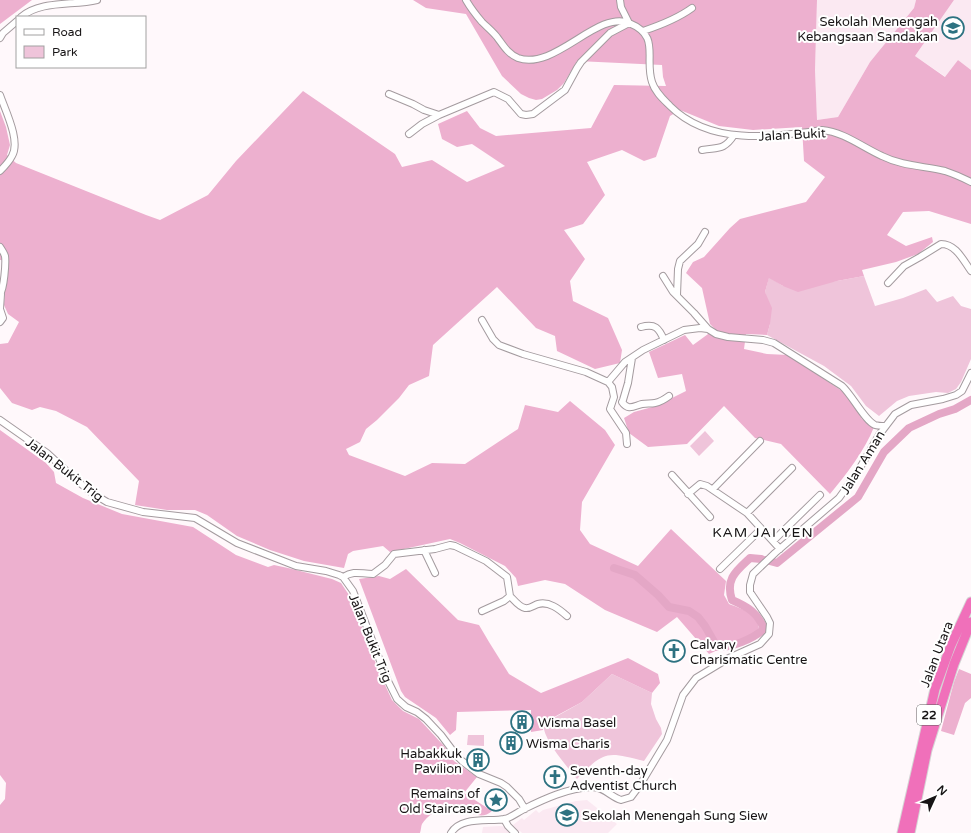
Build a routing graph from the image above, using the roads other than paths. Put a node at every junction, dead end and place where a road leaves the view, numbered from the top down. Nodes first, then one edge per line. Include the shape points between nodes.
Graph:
1 (97, 0) edge
2 (466, 0) edge
3 (620, 0) edge
4 (692, 8) dead end
5 (23, 16) edge
6 (16, 22) edge
7 (628, 23) junction
8 (643, 31) junction
9 (0, 38) edge
10 (389, 94) dead end
11 (0, 95) edge
12 (439, 115) junction
13 (409, 134) dead end
14 (734, 135) junction
15 (702, 150) dead end
16 (0, 171) edge
17 (971, 182) edge
18 (705, 232) dead end
19 (0, 247) edge
20 (971, 271) edge
21 (664, 276) dead end
22 (888, 283) dead end
23 (1, 294) edge
24 (677, 295) junction
25 (482, 320) dead end
26 (0, 322) edge
27 (641, 327) dead end
28 (708, 330) junction
29 (664, 340) junction
30 (632, 358) junction
31 (971, 373) edge
32 (608, 382) junction
33 (669, 396) dead end
34 (0, 420) edge
35 (885, 426) junction
36 (760, 441) dead end
37 (627, 444) dead end
38 (792, 468) dead end
39 (672, 475) dead end
40 (713, 489) junction
41 (688, 494) junction
42 (820, 495) dead end
43 (747, 513) junction
44 (710, 517) dead end
45 (761, 529) junction
46 (773, 541) junction
47 (780, 548) junction
48 (424, 550) junction
49 (720, 569) dead end
50 (435, 573) dead end
51 (343, 578) junction
52 (510, 596) junction
53 (971, 602) edge
54 (482, 611) dead end
55 (567, 616) dead end
56 (971, 622) edge
57 (524, 809) junction
58 (504, 819) junction
59 (451, 833) edge
60 (515, 833) edge
61 (902, 833) edge
62 (910, 833) edge

1 - 5 street via 37,8
2 - 7 street via 506,49 518,58 524,59 551,54 608,23
3 - 7 street
4 - 8 street via 668,22
6 - 9 street
7 - 8 street
7 - 12 street via 610,33 581,62 565,90 533,114 521,114 508,98 494,92
8 - 14 street, Jalan Bukit via 649,42 651,78 660,96 681,116 701,126
10 - 12 street
11 - 16 street via 13,132 15,146 13,156
12 - 13 street
14 - 15 street via 723,147
14 - 17 street, Jalan Bukit via 783,136 828,130 900,163 952,173
18 - 24 street via 698,244 680,261
19 - 23 street via 5,261
20 - 22 street via 954,248 941,244 904,266
21 - 24 street via 669,287
23 - 26 street via 0,309 3,318
24 - 28 street
25 - 32 street via 499,345 586,372
27 - 29 street via 655,327
28 - 29 street via 684,330
28 - 35 street via 728,337 763,340 778,345 842,386 850,393 867,419 876,425
29 - 30 street
30 - 32 street via 625,362
30 - 33 street via 622,402 625,406 656,403
31 - 35 street, Jalan Aman via 959,394 903,408
32 - 37 street via 614,397 610,409 626,433
34 - 51 street, Jalan Bukit Trig via 47,453 84,487 107,502 143,512 195,518 237,543 296,566 326,571
35 - 47 street, Jalan Aman via 839,498
36 - 40 street
38 - 43 street
39 - 41 street
40 - 41 street via 700,484
40 - 43 street
41 - 44 street
42 - 46 street
43 - 45 street
45 - 46 street
45 - 49 street
46 - 47 street
47 - 57 street, Jalan Aman via 753,574 750,585 750,592 770,623 769,634 760,644 729,658 696,678 683,695 667,740 631,797 622,800 598,787 591,787 567,792
48 - 50 street
48 - 51 street via 394,554 385,566 373,574 357,572
48 - 52 street via 450,545 486,561 507,577
51 - 57 street, Jalan Bukit Trig via 353,591 397,699 426,719 462,761 479,774 507,787 519,799
52 - 54 street
52 - 55 street via 525,608 543,603
53 - 61 highway, Jalan Utara / 22 via 950,645 935,689
56 - 62 highway, Jalan Utara / 22 via 954,664 928,750
57 - 58 street, Jalan Aman
58 - 59 street via 464,823 455,827
58 - 60 street

